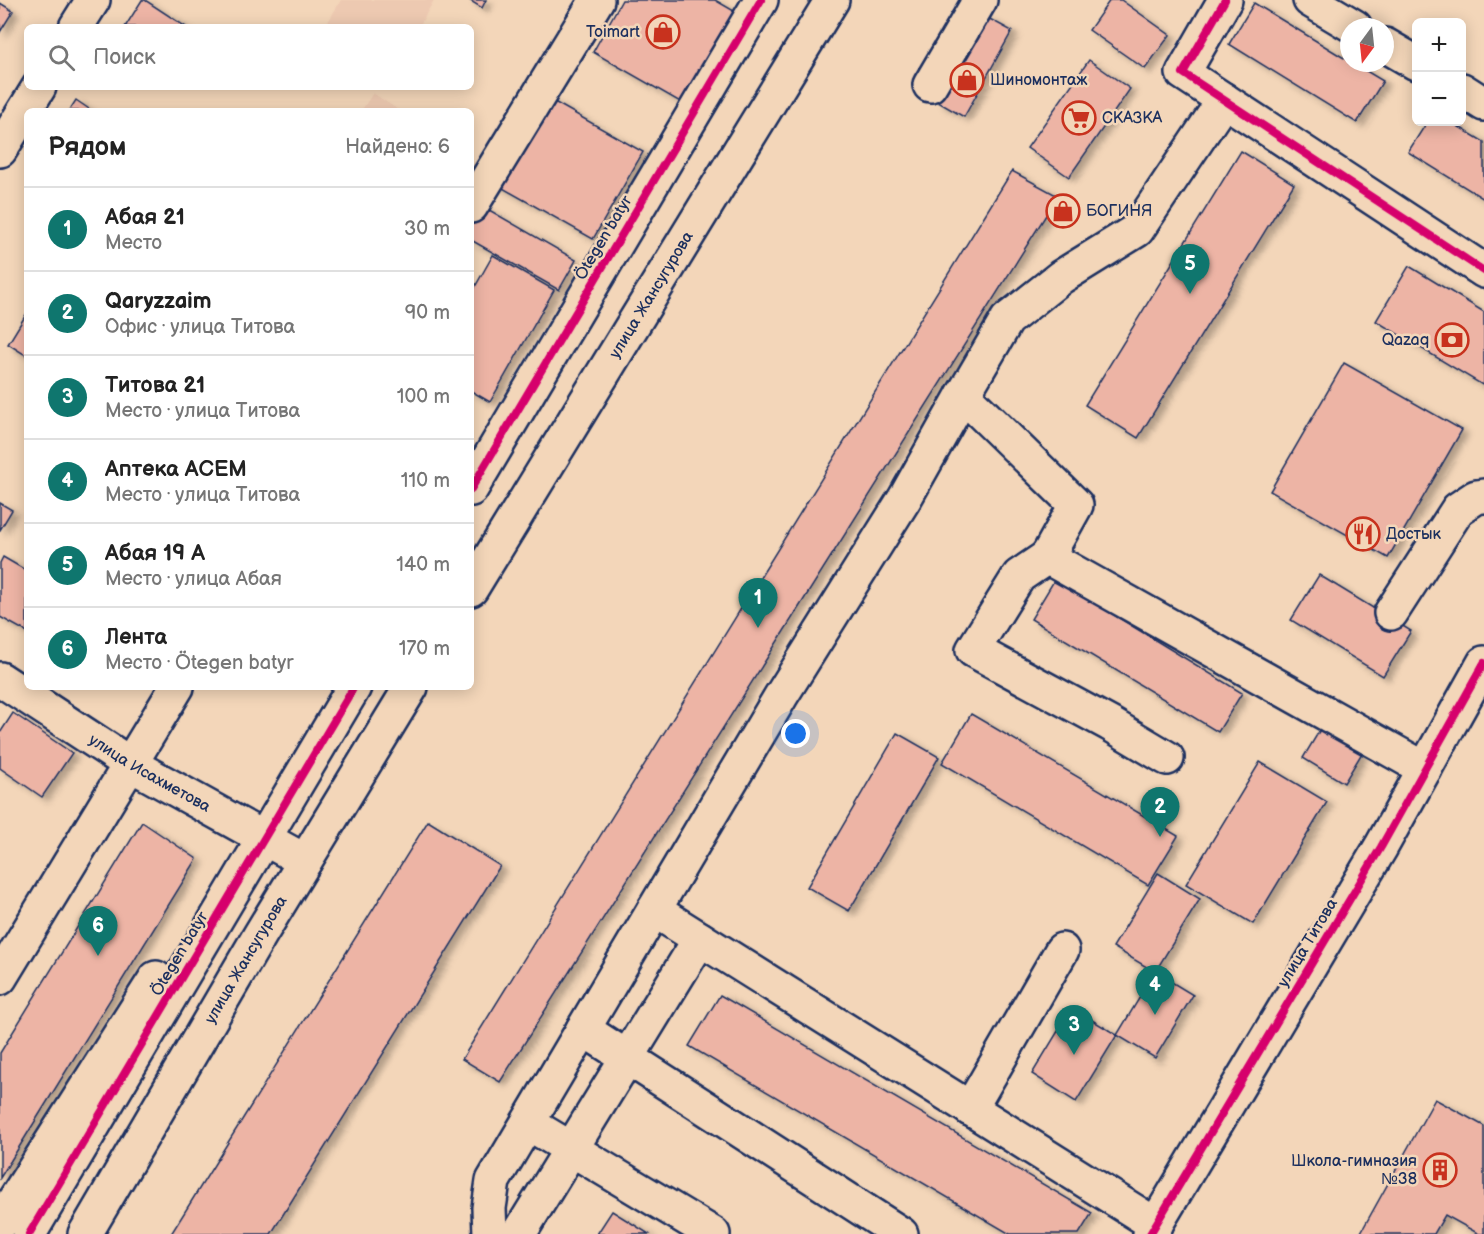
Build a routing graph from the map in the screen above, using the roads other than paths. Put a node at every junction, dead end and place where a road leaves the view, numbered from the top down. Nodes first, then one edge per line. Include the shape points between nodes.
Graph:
1 (93, 0) edge
2 (597, 0) edge
3 (761, 0) edge
4 (832, 0) edge
5 (980, 0) edge
6 (1225, 0) edge
7 (1310, 0) edge
8 (1340, 18) edge
9 (78, 24) edge
10 (1394, 50) edge
11 (1412, 61) edge
12 (930, 85) dead end
13 (37, 90) edge
14 (1466, 93) edge
15 (1224, 100) junction
16 (1484, 104) edge
17 (26, 108) edge
18 (24, 111) edge
19 (0, 150) edge
20 (474, 201) edge
21 (1484, 271) edge
22 (963, 395) junction
23 (474, 484) edge
24 (1484, 496) edge
25 (1047, 557) junction
26 (474, 584) edge
27 (1392, 613) dead end
28 (1484, 663) edge
29 (0, 679) edge
30 (175, 690) edge
31 (352, 690) edge
32 (409, 690) edge
33 (1167, 758) dead end
34 (130, 764) junction
35 (1425, 769) junction
36 (305, 861) junction
37 (654, 910) junction
38 (260, 935) junction
39 (700, 939) junction
40 (1062, 950) dead end
41 (0, 978) edge
42 (583, 1029) junction
43 (627, 1059) junction
44 (970, 1109) junction
45 (528, 1123) junction
46 (570, 1149) junction
47 (0, 1223) edge
48 (1153, 1230) edge
49 (29, 1234) edge
50 (85, 1234) edge
51 (490, 1234) edge
52 (519, 1234) edge
53 (713, 1234) edge
54 (901, 1234) edge

1 - 9 street
2 - 20 street
3 - 23 street, Ötegen batyr
4 - 26 street, улица Жансугурова
5 - 12 street
6 - 15 street via 1184,73
7 - 8 street
10 - 11 street
13 - 17 street
14 - 16 street
15 - 21 street
15 - 22 street via 1137,231 1061,277 1007,320
18 - 19 street
22 - 25 street via 1076,505
22 - 37 street via 905,498
24 - 27 street via 1458,509
25 - 33 street via 1019,576 973,650
25 - 35 street
28 - 35 street, улица Титова
29 - 34 street, улица Исахметова
30 - 34 street
31 - 49 street, Ötegen batyr
32 - 36 street, улица Жансугурова
34 - 36 street, улица Исахметова
34 - 41 street
35 - 48 street, улица Титова
36 - 38 street, улица Жансугурова
37 - 39 street
37 - 42 street
38 - 47 street via 226,917 200,920 188,928
38 - 50 street, улица Жансугурова
39 - 43 street
39 - 44 street
40 - 44 street
42 - 43 street
42 - 45 street
43 - 46 street
43 - 54 street
44 - 48 street
45 - 46 street
45 - 51 street via 493,1181
46 - 52 street
46 - 53 street

